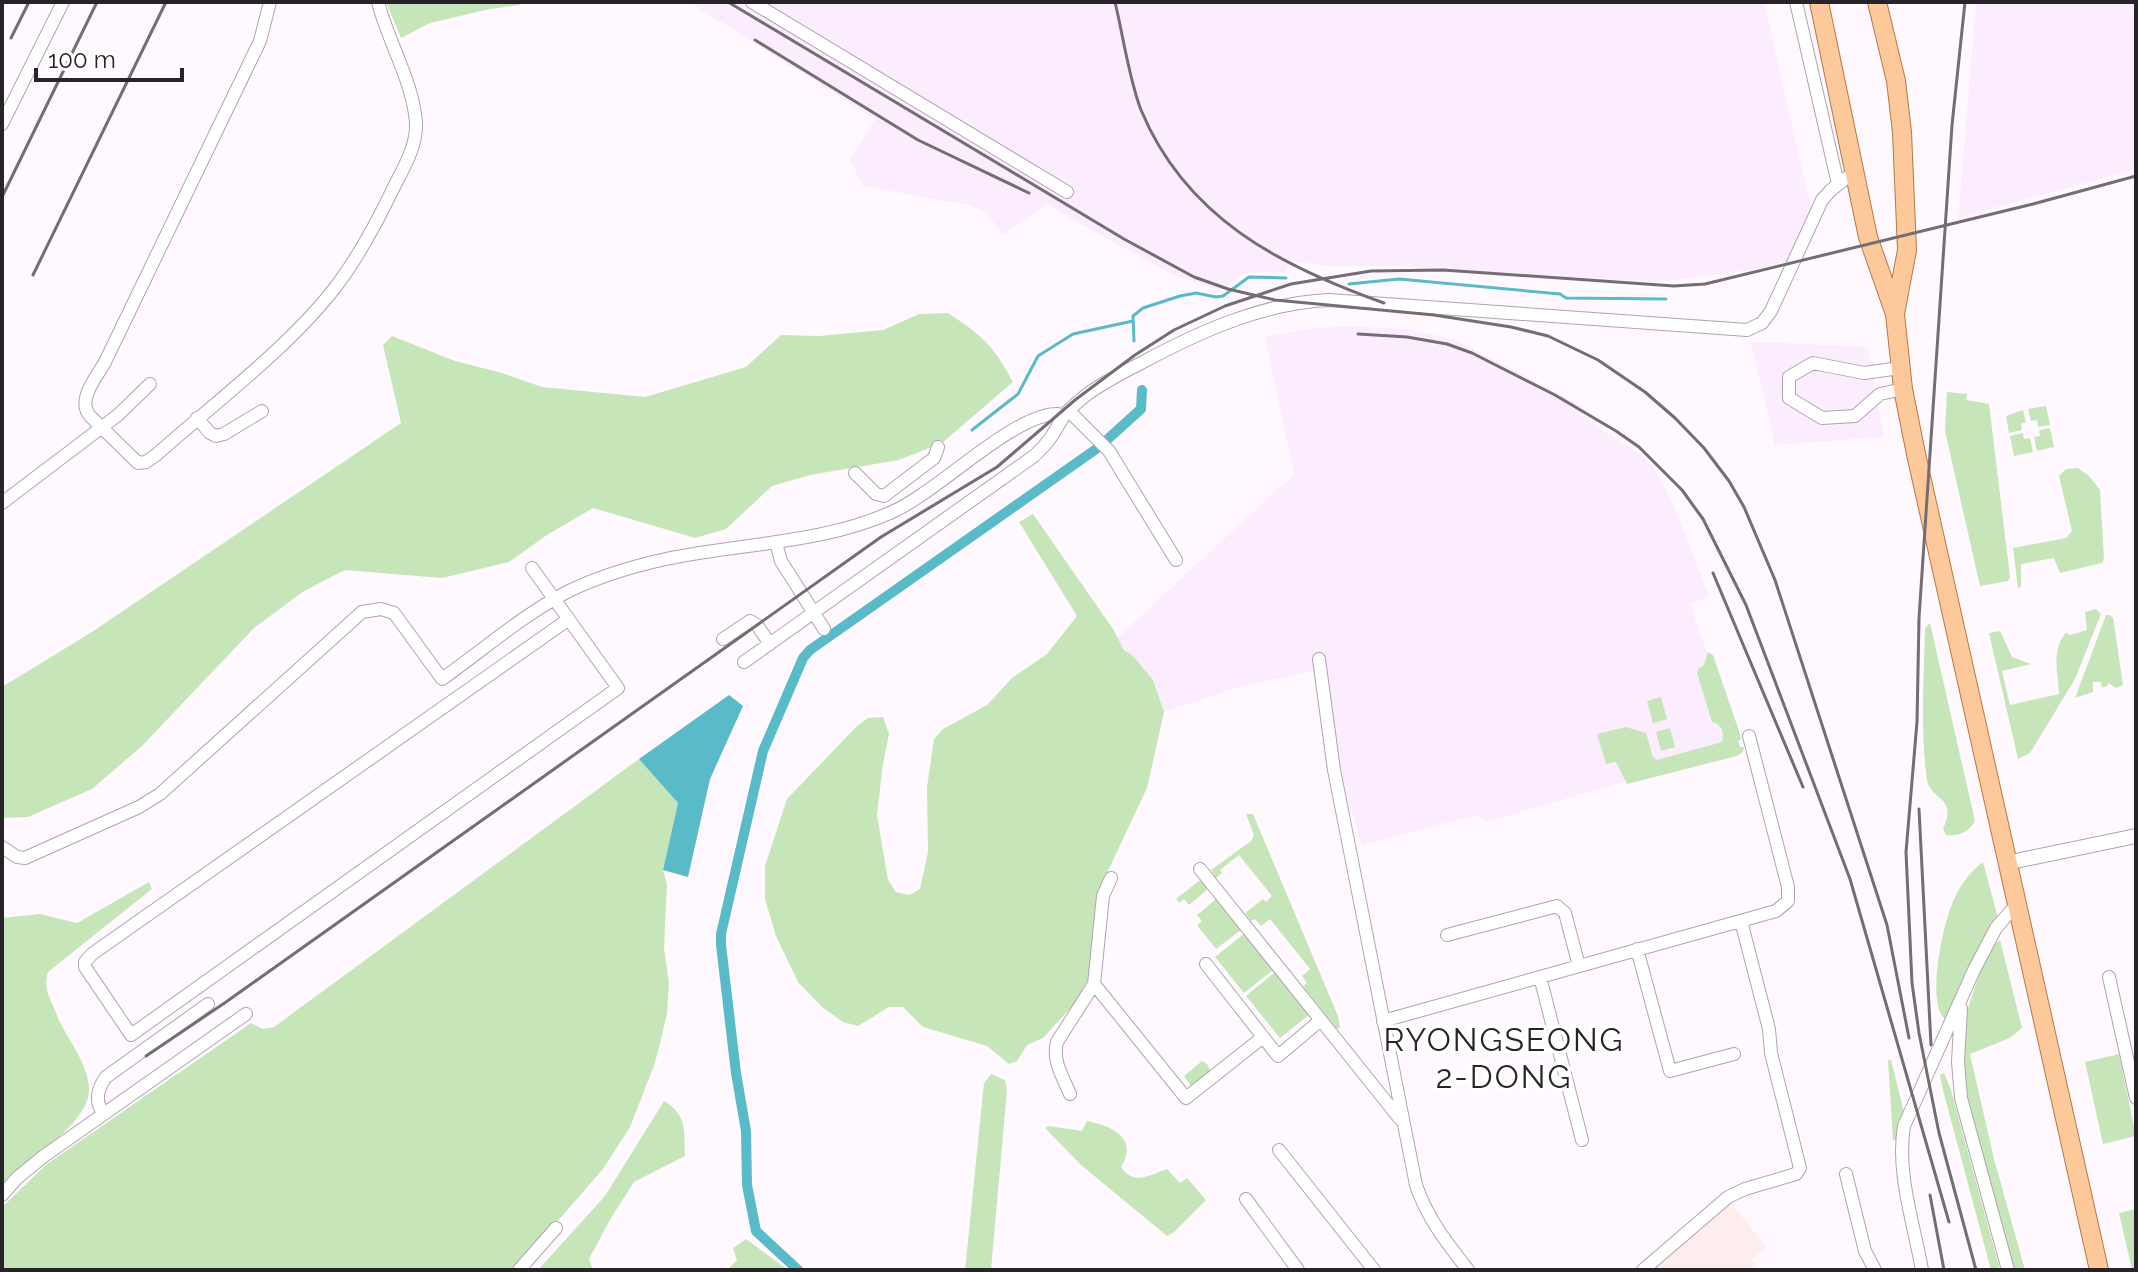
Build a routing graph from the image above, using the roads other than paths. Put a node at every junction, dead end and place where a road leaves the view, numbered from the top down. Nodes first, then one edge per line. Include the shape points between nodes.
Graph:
1 (63, 2) edge
2 (270, 2) edge
3 (378, 2) edge
4 (752, 2) edge
5 (1796, 2) edge
6 (1819, 2) edge
7 (1877, 2) edge
8 (2, 124) edge
9 (1854, 172) junction
10 (1838, 184) junction
11 (1067, 192) dead end
12 (1895, 314) junction
13 (1900, 368) junction
14 (150, 384) dead end
15 (1903, 389) junction
16 (262, 411) dead end
17 (1066, 414) junction
18 (197, 418) junction
19 (101, 427) junction
20 (938, 447) dead end
21 (855, 473) dead end
22 (884, 496) junction
23 (2, 503) edge
24 (890, 513) junction
25 (776, 543) junction
26 (1176, 560) dead end
27 (532, 568) dead end
28 (554, 599) junction
29 (814, 613) junction
30 (569, 619) junction
31 (824, 629) dead end
32 (723, 639) dead end
33 (498, 640) junction
34 (770, 644) junction
35 (512, 659) junction
36 (1319, 659) dead end
37 (744, 662) dead end
38 (442, 679) junction
39 (456, 699) junction
40 (1749, 736) dead end
41 (2136, 836) edge
42 (2, 847) edge
43 (2006, 863) junction
44 (1200, 869) dead end
45 (1111, 878) dead end
46 (2016, 905) junction
47 (1741, 921) junction
48 (1447, 935) dead end
49 (1637, 949) junction
50 (1206, 964) dead end
51 (1579, 966) junction
52 (1540, 977) junction
53 (2109, 977) dead end
54 (1094, 984) junction
55 (1962, 1002) junction
56 (208, 1004) dead end
57 (246, 1014) dead end
58 (1321, 1020) junction
59 (1383, 1021) junction
60 (1263, 1037) junction
61 (1734, 1054) dead end
62 (1070, 1094) dead end
63 (2136, 1098) edge
64 (103, 1112) junction
65 (1402, 1121) junction
66 (1582, 1140) dead end
67 (1279, 1150) dead end
68 (1846, 1174) dead end
69 (2, 1195) edge
70 (1246, 1199) dead end
71 (556, 1228) dead end
72 (519, 1270) edge
73 (1298, 1270) edge
74 (1374, 1270) edge
75 (1468, 1270) edge
76 (1643, 1270) edge
77 (1875, 1270) edge
78 (1922, 1270) edge
79 (2008, 1270) edge
80 (2099, 1270) edge

1 - 8 street
2 - 19 street via 260,41 84,399 85,410
3 - 18 street via 413,109 412,148 381,213 335,288
4 - 11 street
5 - 10 street
6 - 9 main road
7 - 12 main road via 1902,132 1907,250
9 - 10 street
9 - 12 main road via 1868,237
10 - 17 street via 1822,200 1771,311 1756,328 1351,301 1293,303 1234,320 1160,353 1113,378
12 - 13 main road
13 - 15 main road
13 - 15 street via 1864,373 1813,363 1789,377 1789,398 1822,418 1833,418 1855,416 1880,394
14 - 19 street
15 - 43 main road
16 - 18 street via 216,436
17 - 24 street via 1038,417
17 - 26 street via 1102,443
17 - 29 street via 1034,456
18 - 19 street via 146,462 138,463
19 - 23 street
20 - 22 street via 934,458
21 - 22 street
22 - 24 street
24 - 25 street
25 - 28 street via 664,560
25 - 29 street via 781,561
27 - 28 street
28 - 30 street
28 - 33 street
29 - 31 street
29 - 34 street
30 - 35 street
30 - 39 street via 618,688 131,1035 85,962
32 - 34 street via 750,621
33 - 35 street
33 - 38 street
34 - 37 street
35 - 39 street
36 - 59 street via 1334,770
38 - 39 street
38 - 42 street via 394,613 374,608 362,612 160,794 25,858
40 - 47 street via 1789,895 1776,911
41 - 43 street
43 - 46 main road
44 - 58 street
45 - 54 street via 1103,896
46 - 55 street via 1996,928
46 - 80 main road
47 - 49 street
47 - 76 street via 1800,1168 1796,1174 1728,1197
48 - 51 street via 1557,906 1565,913
49 - 51 street
49 - 61 street via 1670,1071
50 - 60 street
51 - 52 street
52 - 59 street
52 - 66 street
53 - 63 street
54 - 60 street via 1186,1098
54 - 62 street via 1057,1042 1055,1052
55 - 78 street via 1901,1142
55 - 79 street via 1961,1098
56 - 64 street via 106,1077 97,1095
57 - 64 street
58 - 60 street via 1278,1056
58 - 65 street
59 - 65 street
64 - 69 street
65 - 75 street via 1423,1205
67 - 74 street
68 - 77 street via 1865,1251
70 - 73 street
71 - 72 street

